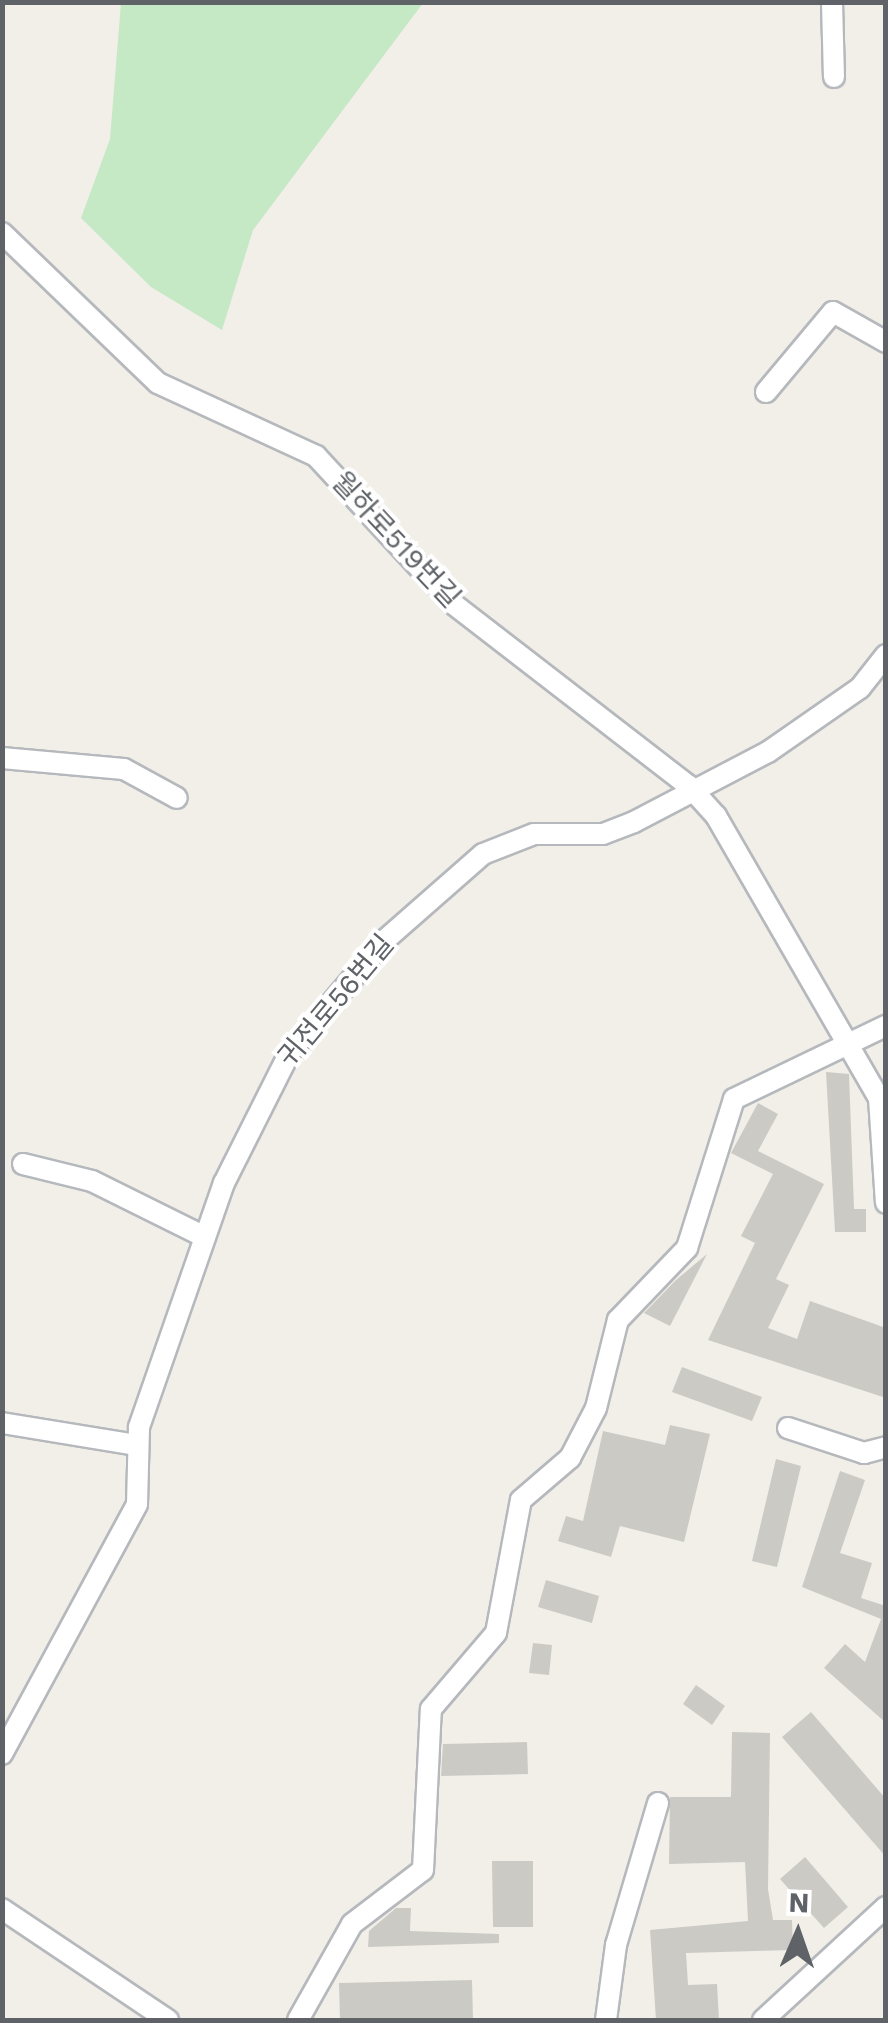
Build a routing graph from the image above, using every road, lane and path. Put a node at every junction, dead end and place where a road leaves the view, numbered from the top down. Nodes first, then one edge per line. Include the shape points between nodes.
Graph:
1 (832, 2) edge
2 (834, 77) dead end
3 (2, 233) edge
4 (886, 342) edge
5 (766, 392) dead end
6 (886, 655) edge
7 (2, 758) edge
8 (689, 786) junction
9 (177, 798) dead end
10 (886, 1026) edge
11 (843, 1046) junction
12 (23, 1164) dead end
13 (886, 1203) edge
14 (205, 1237) junction
15 (2, 1423) edge
16 (788, 1428) dead end
17 (136, 1446) junction
18 (886, 1447) edge
19 (2, 1754) edge
20 (658, 1803) dead end
21 (886, 1907) edge
22 (2, 1909) edge
23 (168, 2020) edge
24 (298, 2020) edge
25 (606, 2020) edge
26 (763, 2020) edge

1 - 2 lane
3 - 8 lane, 월하로519번길 via 158,383 316,456 452,603
4 - 5 lane via 833,312
6 - 8 lane, 귀전로56번길 via 860,688 768,752
7 - 9 lane via 124,769
8 - 11 lane, 월하로519번길 via 724,828
8 - 14 lane, 귀전로56번길 via 603,834 506,841 428,896 290,1052 249,1122
10 - 11 lane
11 - 13 lane, 월하로519번길 via 879,1098
11 - 24 lane via 734,1098 687,1248 618,1320 596,1408 570,1458 521,1500 496,1634 432,1709 424,1870 352,1924
12 - 14 lane via 92,1181
14 - 17 lane, 귀전로56번길
15 - 17 lane
16 - 18 lane via 864,1453
17 - 19 lane, 귀전로56번길 via 137,1504
20 - 25 lane via 616,1946
21 - 26 lane
22 - 23 lane

